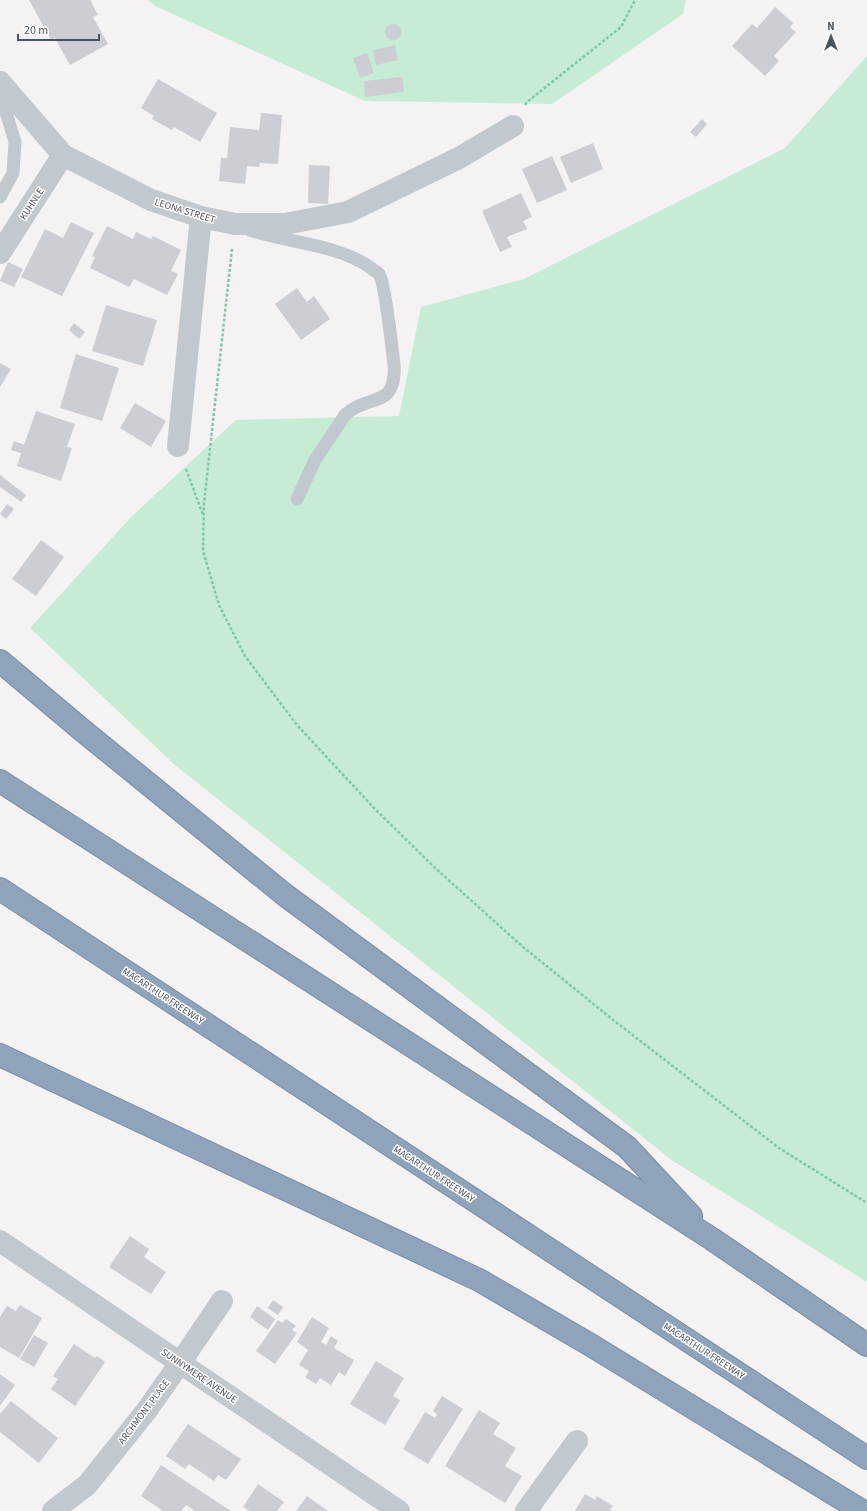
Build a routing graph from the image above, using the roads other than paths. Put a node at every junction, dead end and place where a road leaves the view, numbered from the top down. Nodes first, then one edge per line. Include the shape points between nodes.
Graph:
1 (0, 82) edge
2 (0, 92) edge
3 (513, 126) road end
4 (63, 155) junction
5 (0, 197) edge
6 (201, 217) junction
7 (235, 224) junction
8 (0, 253) edge
9 (178, 446) road end
10 (297, 500) dead end
11 (0, 661) edge
12 (0, 781) edge
13 (5, 894) edge
14 (0, 1055) edge
15 (712, 1239) junction
16 (0, 1241) edge
17 (222, 1301) dead end
18 (867, 1345) edge
19 (180, 1363) junction
20 (577, 1441) dead end
21 (867, 1458) edge
22 (53, 1511) edge
23 (399, 1511) edge
24 (526, 1511) edge
25 (862, 1511) edge

1 - 4 street, LEONA STREET
2 - 5 lane via 15,142 12,172
3 - 7 street, LEONA STREET via 459,158 348,212 285,224
4 - 6 street, LEONA STREET via 151,200
4 - 8 street, KUHNLE
6 - 7 street, LEONA STREET
6 - 9 street
7 - 10 lane via 260,234 326,249 360,260 379,274 382,282 394,364 395,376 391,389 378,400 351,409 345,415 315,460
11 - 15 highway via 285,895 627,1147
12 - 15 highway
13 - 21 highway, MACARTHUR FREEWAY
14 - 25 highway via 478,1280
15 - 18 highway
16 - 19 street, SUNNYMERE AVENUE
17 - 19 street, ARCHMONT PLACE
19 - 22 street, ARCHMONT PLACE via 147,1410 87,1485
19 - 23 street, SUNNYMERE AVENUE
20 - 24 street

